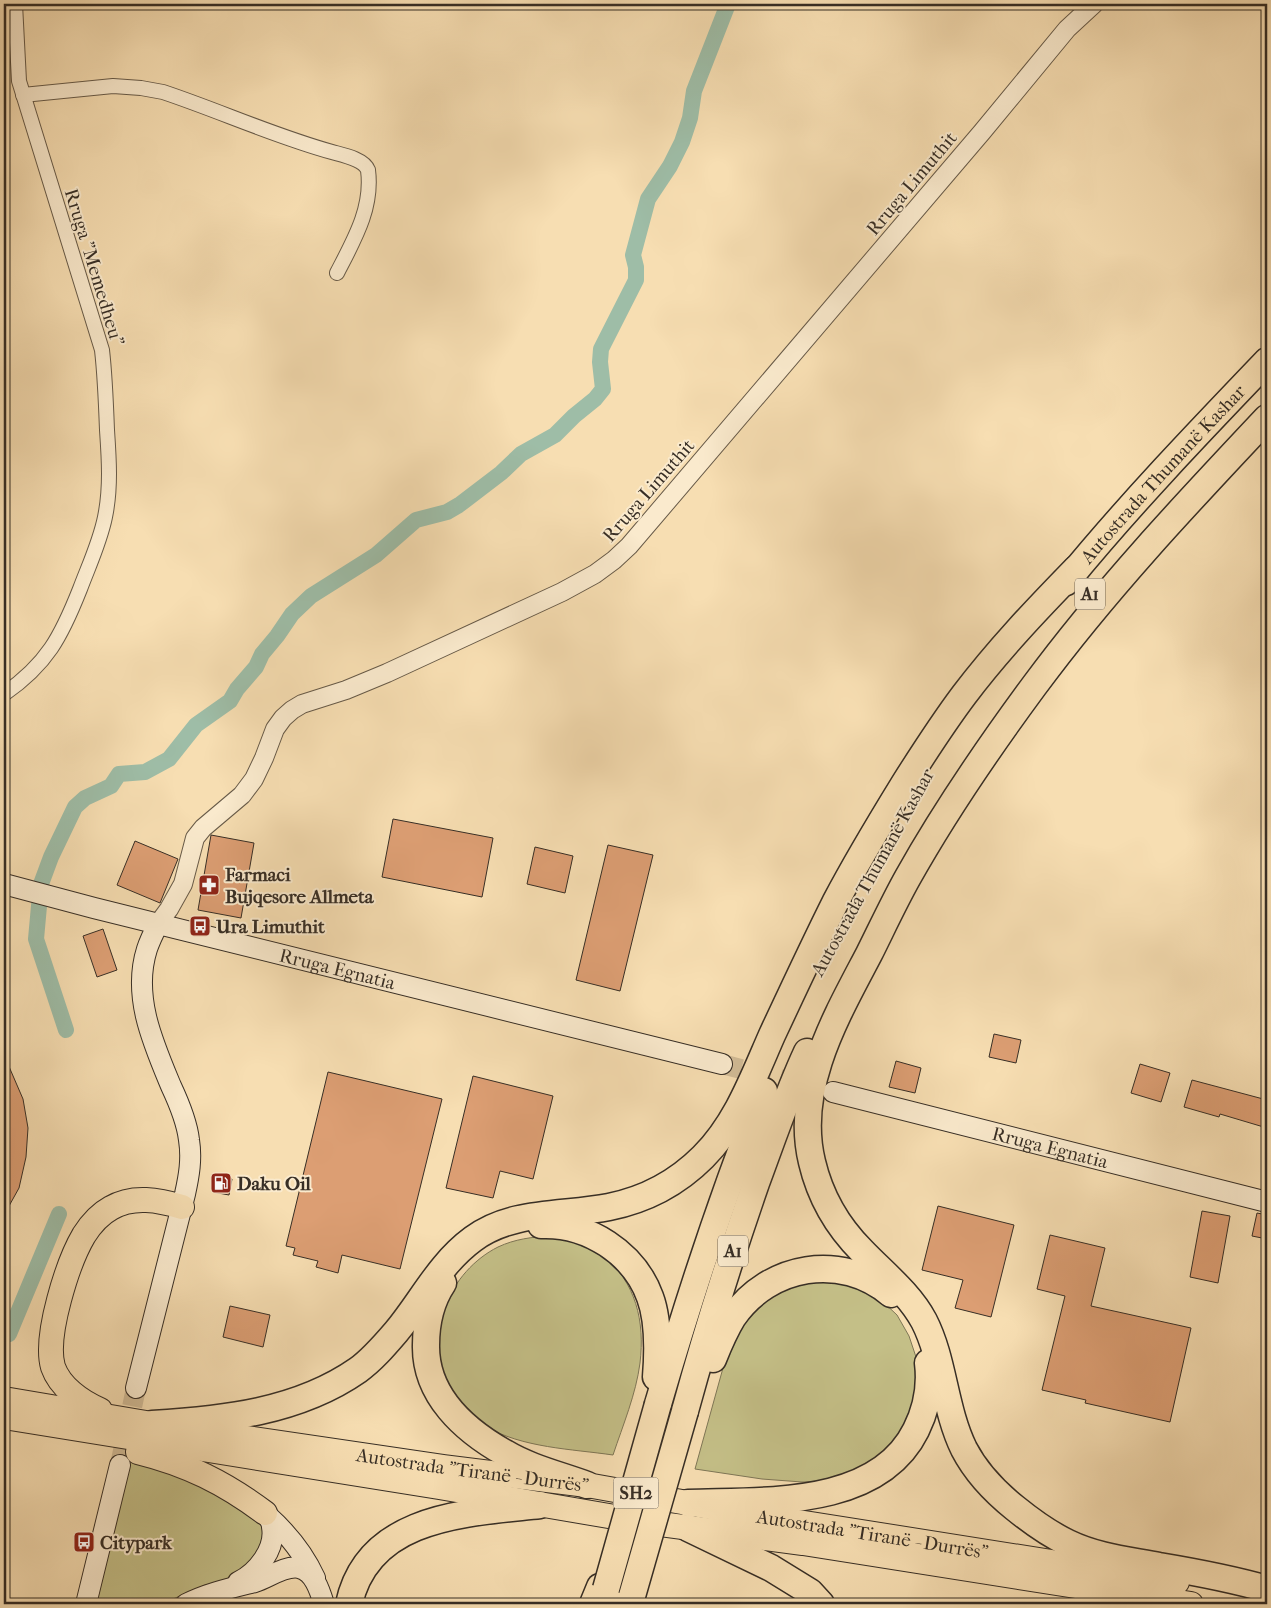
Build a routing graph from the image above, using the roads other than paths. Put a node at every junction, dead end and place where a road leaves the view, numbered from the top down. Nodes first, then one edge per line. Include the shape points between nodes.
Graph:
1 (15, 4) edge
2 (1094, 4) edge
3 (23, 95) junction
4 (338, 273) dead end
5 (1267, 361) edge
6 (1267, 400) edge
7 (1267, 418) edge
8 (4, 694) edge
9 (959, 784) junction
10 (890, 818) junction
11 (932, 826) junction
12 (4, 884) edge
13 (158, 924) junction
14 (722, 1064) tunnel mouth
15 (833, 1092) dead end
16 (1267, 1202) edge
17 (182, 1207) junction
18 (136, 1388) tunnel mouth
19 (4, 1399) edge
20 (655, 1404) junction
21 (689, 1412) junction
22 (11, 1418) edge
23 (120, 1418) junction
24 (152, 1424) junction
25 (120, 1465) tunnel mouth
26 (587, 1485) junction
27 (540, 1505) junction
28 (265, 1513) junction
29 (688, 1515) junction
30 (318, 1585) junction
31 (1267, 1589) edge
32 (222, 1590) junction
33 (600, 1596) edge
34 (1267, 1596) edge
35 (636, 1601) edge
36 (86, 1604) edge
37 (186, 1604) edge
38 (324, 1604) edge
39 (349, 1604) edge
40 (822, 1604) edge
41 (1191, 1604) edge

1 - 3 street, Rruga "Memedheu" via 18,71
2 - 13 street, Rruga Limuthit via 1067,29 629,546 595,574 562,592 387,673 292,710 275,729 254,780 195,838 183,884
3 - 4 street via 113,86 163,92 359,161 368,170 368,199 362,223
3 - 8 street, Rruga "Memedheu" via 102,350 109,462 105,516 67,622 38,667
5 - 10 highway, Autostrada Thumanë Kashar / A1 via 1198,432 1076,569 918,773
6 - 9 highway, Autostrada Thumanë Kashar / A1 via 1144,531 1067,621 1005,703
7 - 9 highway via 1118,581
9 - 11 highway, Autostrada Thumanë Kashar / A1
10 - 20 highway, Autostrada Thumanë Kashar / A1 via 777,1058 723,1198
10 - 24 highway via 865,848 808,958 742,1102 718,1140 686,1172 650,1194 628,1202 518,1219 485,1230 444,1265 399,1329 377,1354 338,1383 283,1405 246,1414
11 - 21 highway, Autostrada Thumanë Kashar / A1 via 895,873 802,1064 736,1240 701,1350
11 - 31 highway via 827,1040 812,1082 809,1148 823,1195 852,1241 916,1307 933,1342 952,1416 965,1451 982,1476 1005,1500 1047,1531 1095,1553
12 - 13 main road, Rruga Egnatia
13 - 14 main road, Rruga Egnatia
13 - 17 main road via 144,962 143,1003 151,1037 177,1099 189,1139 190,1170
15 - 16 main road, Rruga Egnatia
17 - 18 main road
17 - 23 highway via 165,1202 133,1200 100,1215 83,1236 54,1317 51,1351 53,1367 60,1380 70,1392 93,1407
19 - 23 highway, Autostrada "Tiranë - Durrës" / SH2
20 - 26 highway via 657,1342 651,1298 630,1262 603,1241 565,1226 521,1227 479,1244 450,1272 431,1308 426,1333 426,1358 433,1384 446,1406 463,1424 505,1454
20 - 33 highway, Autostrada Thumanë Kashar / A1, bridge via 637,1479
21 - 29 highway via 733,1317 759,1290 790,1274 823,1268 868,1278 898,1300 920,1329 926,1349 928,1398 913,1437 895,1459 879,1471 843,1488 821,1494
21 - 35 highway, Autostrada Thumanë Kashar / A1, bridge via 663,1485
22 - 27 highway, Autostrada "Tiranë - Durrës" / SH2
22 - 28 highway via 190,1468
23 - 24 highway, Autostrada "Tiranë - Durrës" / SH2
24 - 26 highway, Autostrada "Tiranë - Durrës" / SH2
25 - 36 main road
26 - 29 highway, Autostrada "Tiranë - Durrës" / SH2
27 - 29 highway, Autostrada "Tiranë - Durrës" / SH2
27 - 39 highway via 453,1516 398,1535 369,1561 357,1580
28 - 30 main road via 298,1548
28 - 32 main road via 272,1525 269,1551 242,1580
29 - 34 highway, Autostrada "Tiranë - Durrës" / SH2 via 770,1518
29 - 40 highway via 810,1592
29 - 41 highway, Autostrada "Tiranë - Durrës" / SH2 via 803,1543
30 - 32 main road via 298,1568
30 - 38 main road
32 - 37 main road

